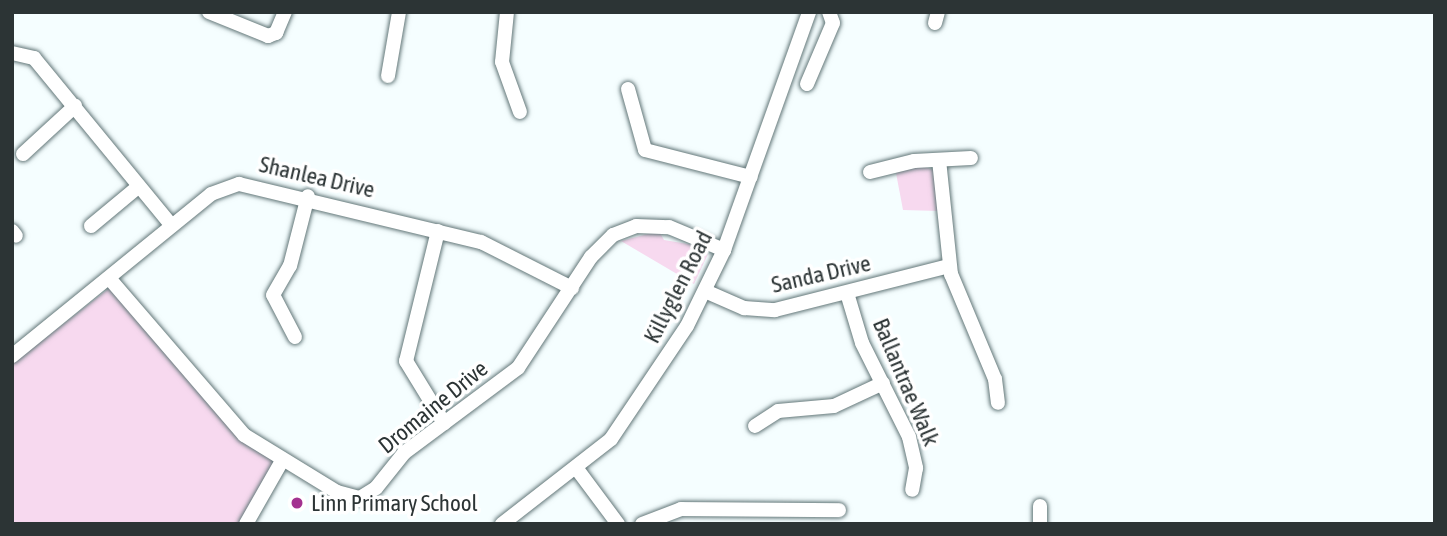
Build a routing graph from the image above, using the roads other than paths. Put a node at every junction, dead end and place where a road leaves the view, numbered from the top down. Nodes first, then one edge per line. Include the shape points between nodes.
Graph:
1 (209, 12) edge
2 (285, 12) edge
3 (399, 12) edge
4 (507, 12) edge
5 (809, 12) edge
6 (829, 12) edge
7 (18, 53) edge
8 (388, 76) dead end
9 (807, 84) dead end
10 (628, 89) dead end
11 (75, 106) junction
12 (520, 112) dead end
13 (23, 154) dead end
14 (971, 158) dead end
15 (939, 160) junction
16 (870, 172) dead end
17 (751, 177) junction
18 (139, 186) junction
19 (308, 196) junction
20 (172, 225) junction
21 (92, 226) dead end
22 (438, 230) junction
23 (724, 250) junction
24 (949, 266) junction
25 (109, 278) junction
26 (572, 288) junction
27 (705, 291) junction
28 (847, 293) junction
29 (295, 337) dead end
30 (12, 356) edge
31 (883, 383) junction
32 (998, 403) dead end
33 (444, 423) junction
34 (755, 426) dead end
35 (282, 461) junction
36 (577, 469) junction
37 (912, 490) dead end
38 (1040, 506) dead end
39 (839, 510) dead end
40 (246, 524) edge
41 (502, 524) edge
42 (618, 524) edge
43 (642, 524) edge
44 (1041, 524) edge

1 - 2 street via 268,36 276,33
3 - 8 street
4 - 12 street via 502,61
5 - 17 street, Killyglen Road
6 - 9 street via 833,23
7 - 11 street
10 - 17 street via 645,150
11 - 13 street
11 - 18 street
14 - 15 street
15 - 16 street
15 - 24 street
17 - 23 street, Killyglen Road
18 - 20 street
18 - 21 street
19 - 20 street, Shanlea Drive via 233,185
19 - 22 street, Shanlea Drive
19 - 29 street via 290,267 273,295
20 - 25 street, Shanlea Drive
22 - 26 street, Shanlea Drive via 499,249
22 - 33 street via 406,361
23 - 26 street, Dromaine Drive via 669,227 636,226 606,240
23 - 27 street, Killyglen Road
24 - 28 street, Sanda Drive
24 - 32 street
25 - 30 street, Shanlea Drive
25 - 35 street, Dromaine Drive via 222,415
26 - 33 street, Dromaine Drive via 518,368
27 - 28 street, Sanda Drive via 768,311
27 - 36 street, Killyglen Road via 628,418
28 - 31 street, Ballantrae Walk
31 - 34 street via 834,406 778,411
31 - 37 street, Ballantrae Walk via 909,437 916,468
33 - 35 street, Dromaine Drive via 360,498
35 - 40 street
36 - 41 street, Killyglen Road
36 - 42 street
38 - 44 street
39 - 43 street via 681,509

